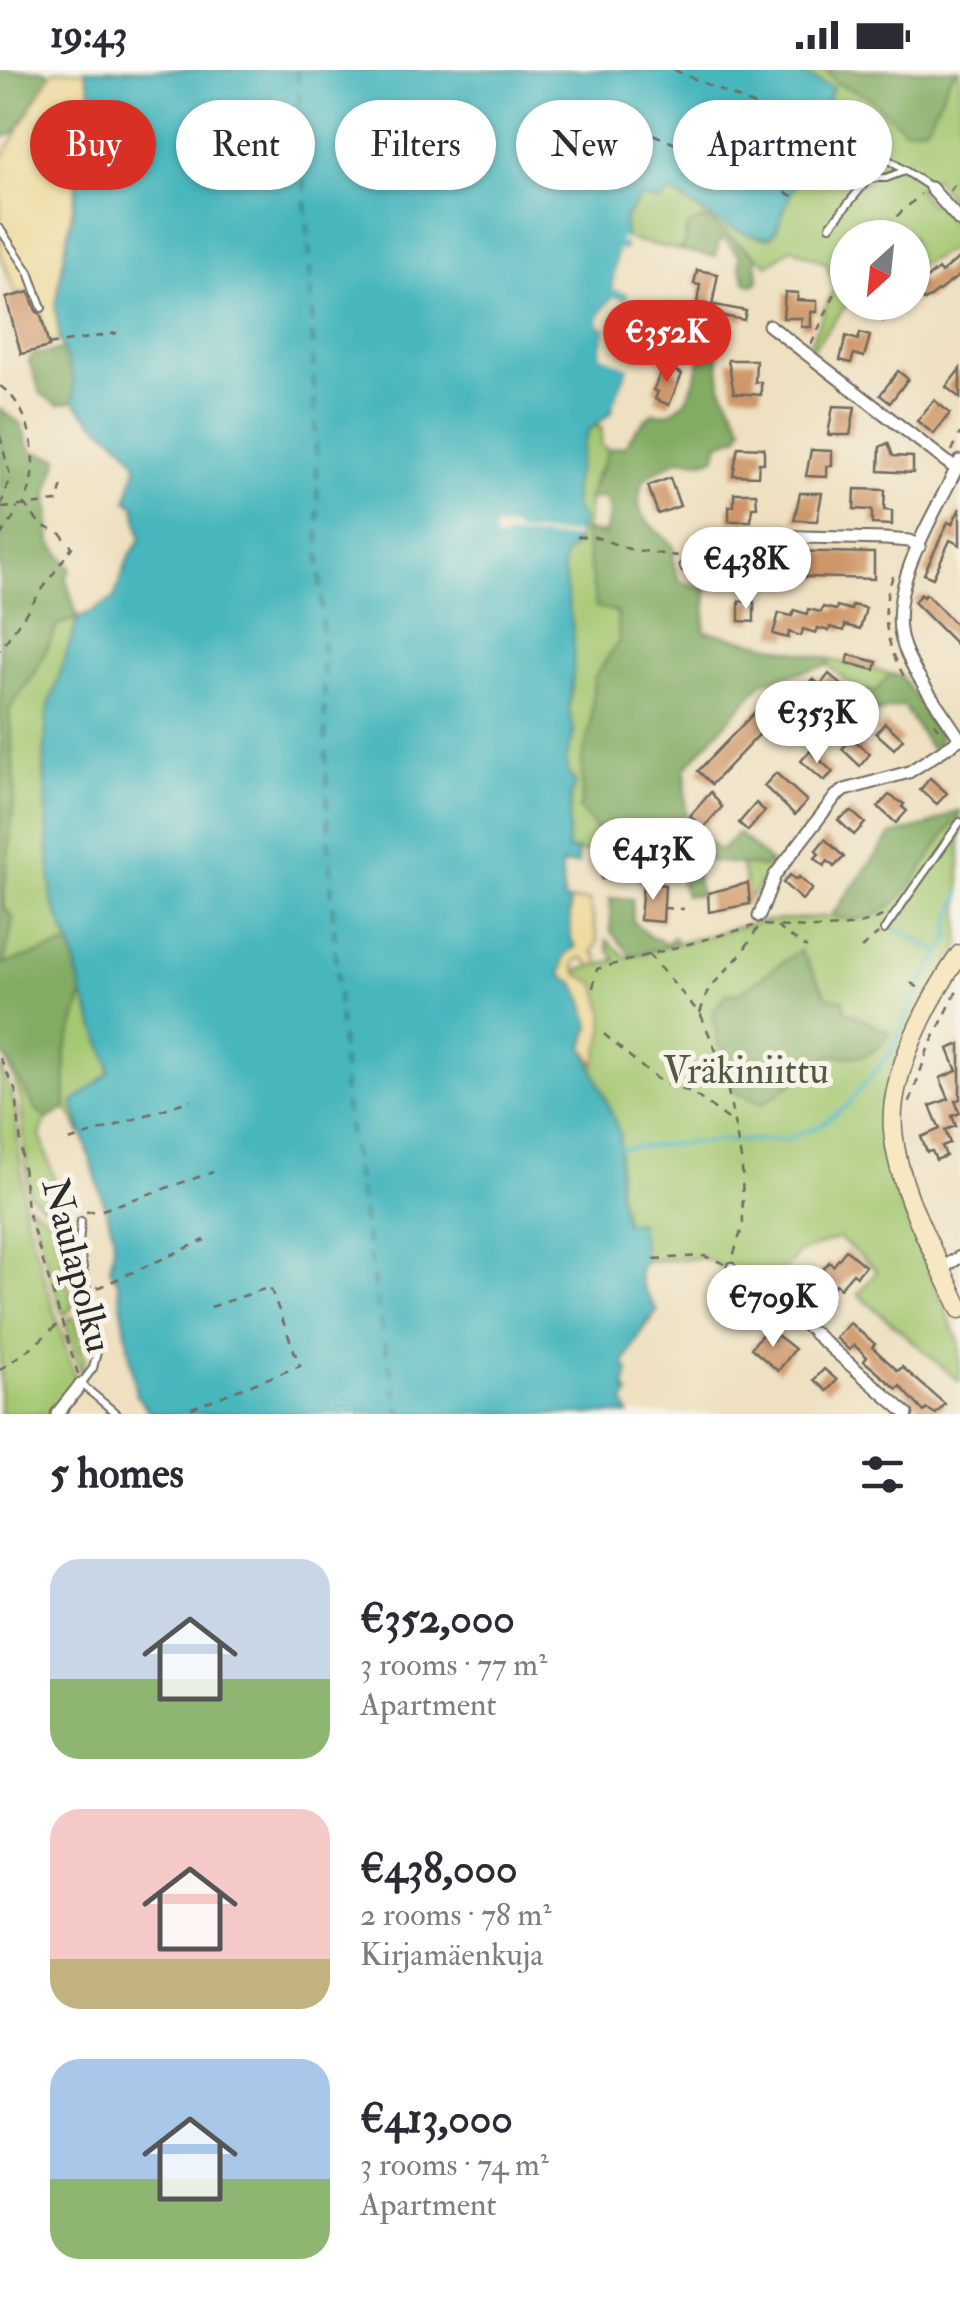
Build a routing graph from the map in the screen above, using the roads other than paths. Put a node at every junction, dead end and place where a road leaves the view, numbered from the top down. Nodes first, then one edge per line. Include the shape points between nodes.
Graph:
1 (892, 164) edge
2 (902, 172) junction
3 (892, 176) edge
4 (931, 188) joint
5 (860, 190) edge
6 (835, 220) edge
7 (960, 221) edge
8 (0, 229) edge
9 (42, 308) dead end
10 (769, 325) dead end
11 (958, 465) edge
12 (920, 546) junction
13 (691, 562) road end
14 (960, 739) edge
15 (960, 822) edge
16 (760, 920) road end
17 (884, 930) road end
18 (960, 954) edge
19 (80, 1217) road end
20 (960, 1257) edge
21 (731, 1266) road end
22 (942, 1268) junction
23 (960, 1308) edge
24 (814, 1333) joint
25 (81, 1384) junction
26 (57, 1414) edge
27 (116, 1414) edge
28 (907, 1414) edge

1 - 2 lane
2 - 3 lane
2 - 4 lane
4 - 7 street
5 - 6 lane
8 - 9 lane via 29,272
10 - 11 street
11 - 12 street
12 - 13 street via 726,535
12 - 14 street via 902,586 897,621 907,653
14 - 16 street via 908,772 836,796 776,875
15 - 17 lane
18 - 22 street via 914,1040 892,1128 901,1174
19 - 25 lane via 97,1352
20 - 22 street
21 - 24 lane via 754,1299
22 - 23 street
24 - 28 street
25 - 26 street
25 - 27 lane, Naulapolku

